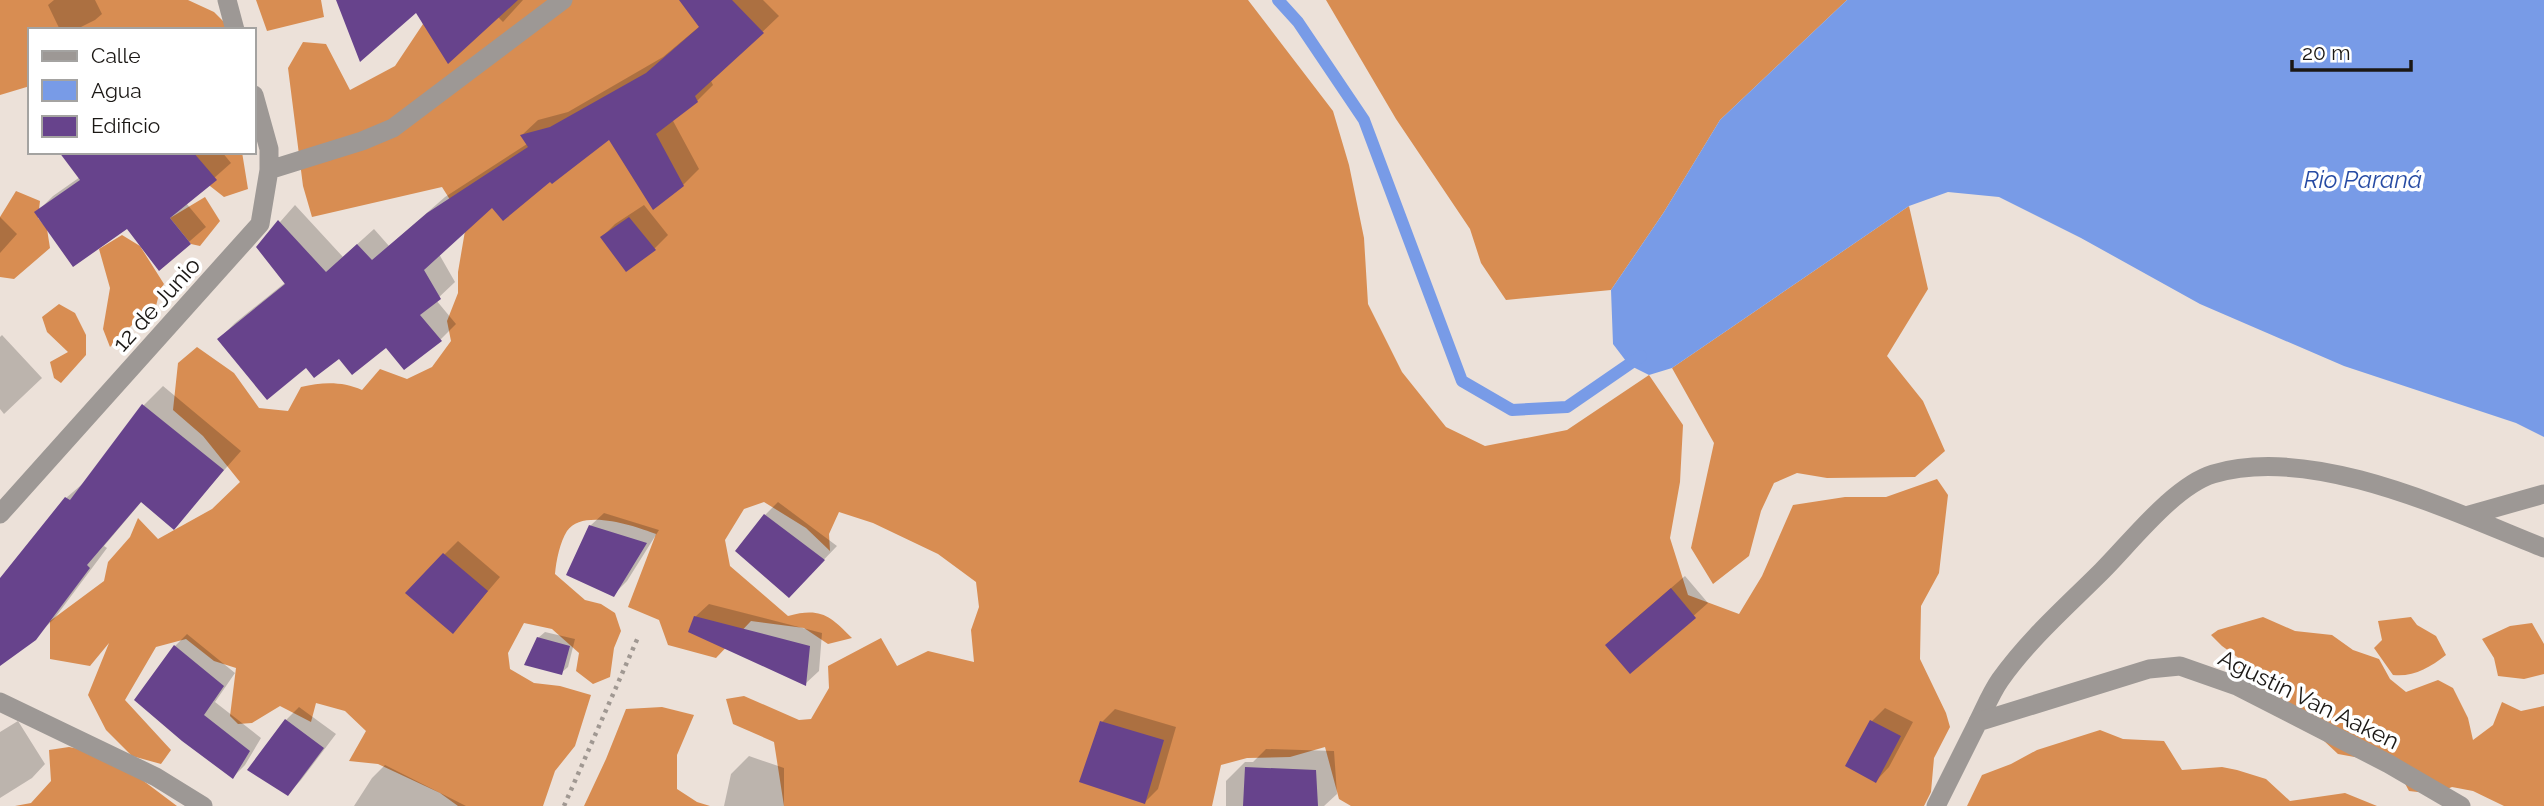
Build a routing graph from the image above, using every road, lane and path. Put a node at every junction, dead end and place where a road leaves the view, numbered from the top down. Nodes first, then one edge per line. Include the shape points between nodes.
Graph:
1 (227, 0) edge
2 (563, 0) edge
3 (234, 28) edge
4 (256, 102) edge
5 (270, 170) junction
6 (2544, 494) edge
7 (0, 514) edge
8 (2466, 516) junction
9 (2544, 548) edge
10 (639, 635) dead end
11 (0, 702) edge
12 (1978, 722) junction
13 (204, 806) edge
14 (564, 806) edge
15 (1936, 806) edge
16 (2461, 806) edge

1 - 3 street
2 - 5 street via 393,128
4 - 5 street, 12 de Junio
5 - 7 street, 12 de Junio via 260,225
6 - 8 street
8 - 9 street
8 - 12 street via 2363,480 2286,467 2211,474 2170,498 2029,644 1999,681
10 - 14 path
11 - 13 street via 156,777
12 - 15 street
12 - 16 street, Agustín Van Aaken via 2149,669 2180,666 2237,686

